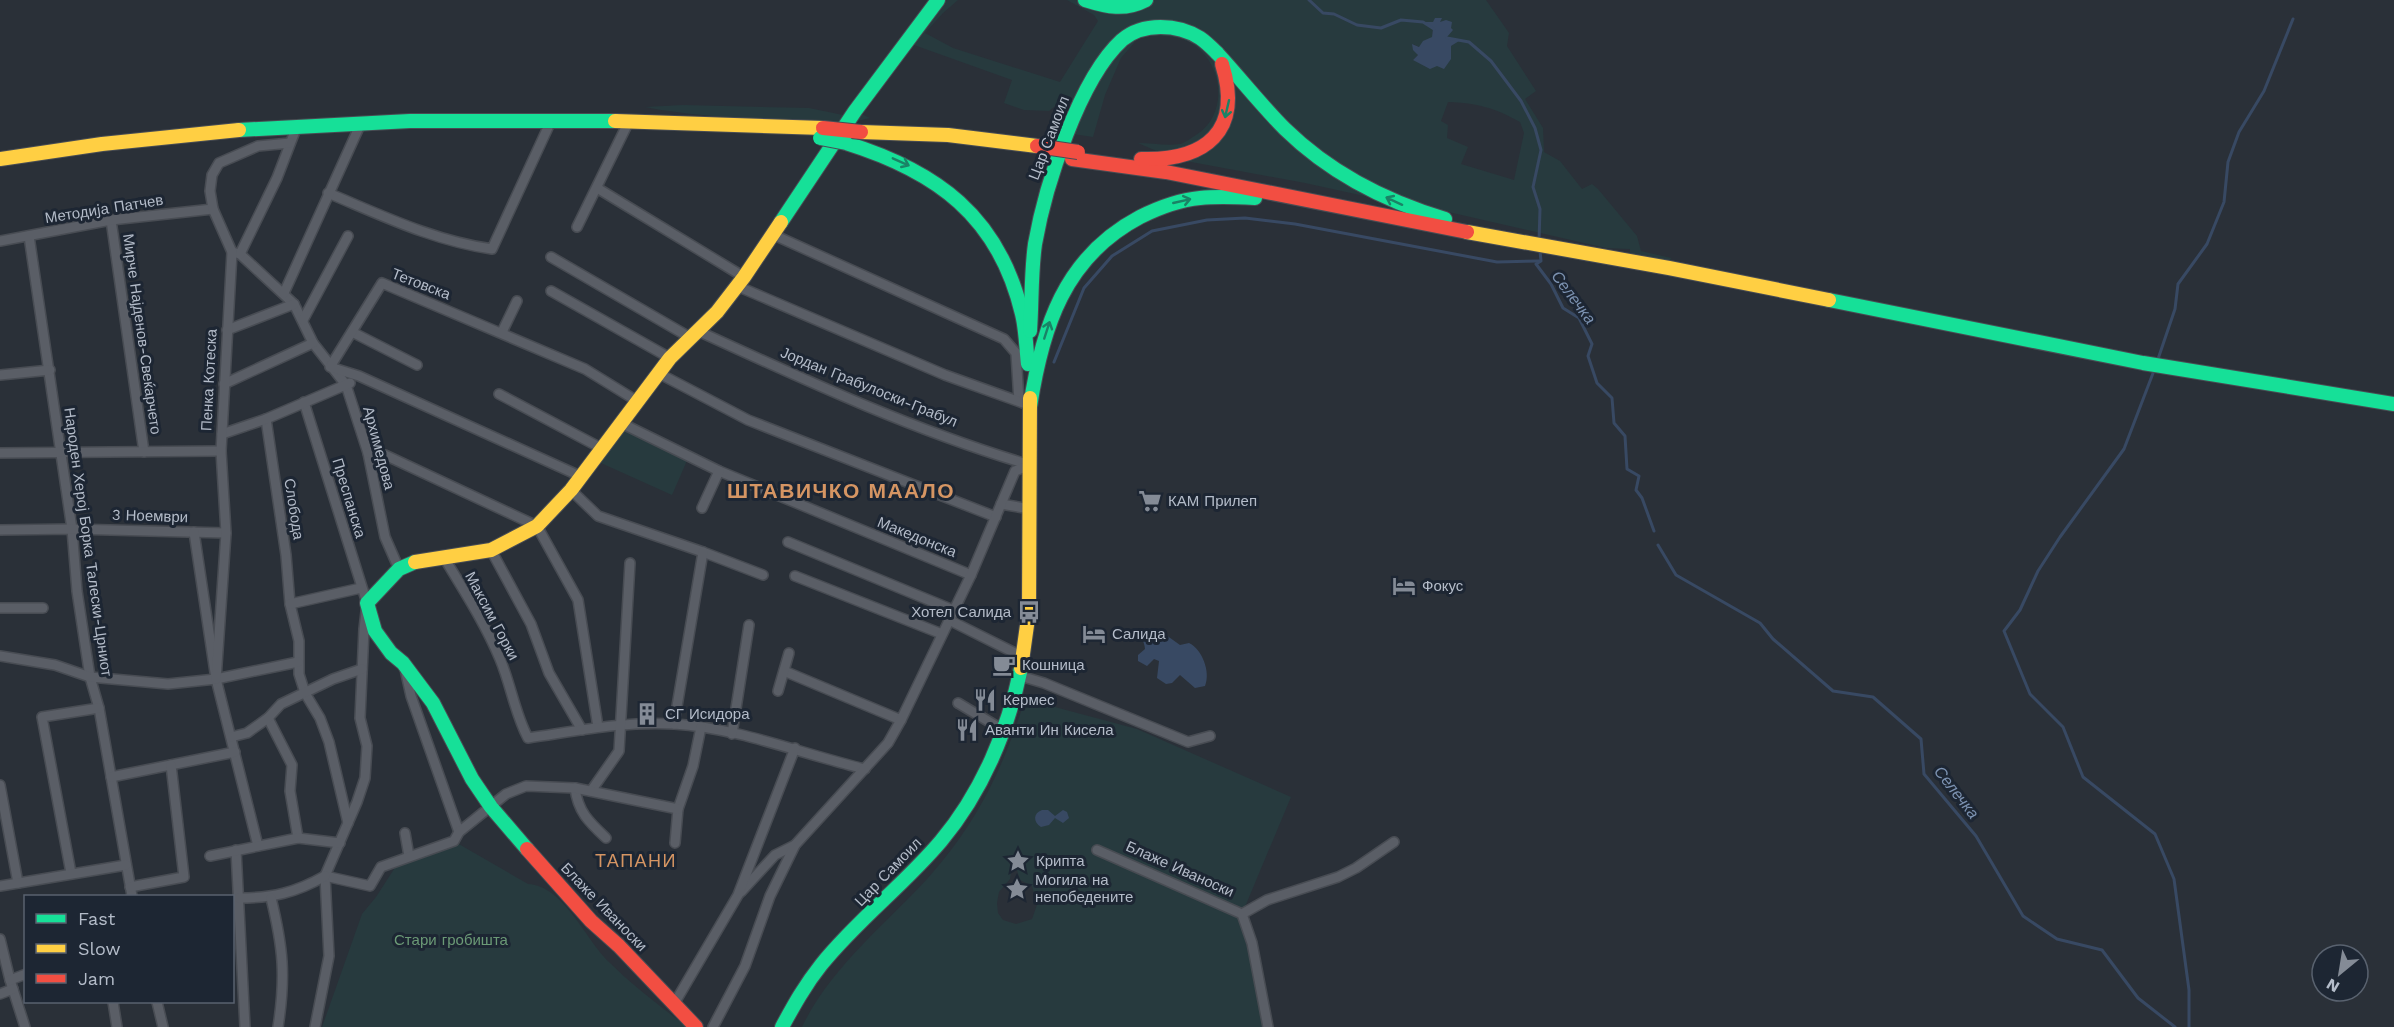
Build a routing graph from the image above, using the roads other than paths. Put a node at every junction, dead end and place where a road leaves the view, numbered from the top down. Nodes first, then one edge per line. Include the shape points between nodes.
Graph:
1 (938, 0) edge
2 (1085, 0) edge
3 (1146, 0) edge
4 (1217, 53) junction
5 (551, 121) junction
6 (629, 121) junction
7 (361, 123) junction
8 (297, 126) junction
9 (824, 139) junction
10 (290, 143) junction
11 (1075, 155) junction
12 (0, 159) edge
13 (597, 188) junction
14 (328, 193) junction
15 (213, 208) junction
16 (111, 220) junction
17 (577, 227) dead end
18 (774, 235) junction
19 (30, 236) junction
20 (348, 236) dead end
21 (1511, 237) junction
22 (0, 241) edge
23 (236, 253) junction
24 (551, 257) dead end
25 (741, 282) junction
26 (551, 291) dead end
27 (284, 293) junction
28 (517, 301) dead end
29 (294, 304) junction
30 (303, 320) junction
31 (226, 330) junction
32 (352, 332) junction
33 (502, 332) junction
34 (694, 335) junction
35 (313, 343) junction
36 (670, 358) junction
37 (1028, 364) junction
38 (417, 365) dead end
39 (330, 367) junction
40 (50, 370) junction
41 (658, 373) junction
42 (0, 375) edge
43 (359, 376) junction
44 (224, 384) junction
45 (346, 385) junction
46 (499, 394) dead end
47 (637, 401) junction
48 (304, 402) junction
49 (1024, 404) junction
50 (2394, 404) edge
51 (266, 418) junction
52 (621, 423) junction
53 (222, 434) junction
54 (601, 448) junction
55 (221, 451) junction
56 (61, 452) junction
57 (144, 452) junction
58 (0, 453) edge
59 (368, 453) junction
60 (1030, 465) junction
61 (719, 471) junction
62 (579, 476) junction
63 (570, 490) junction
64 (1001, 504) junction
65 (702, 508) dead end
66 (1030, 509) junction
67 (996, 517) junction
68 (537, 525) junction
69 (72, 529) junction
70 (0, 530) edge
71 (194, 532) junction
72 (226, 533) junction
73 (788, 542) dead end
74 (491, 550) junction
75 (703, 552) junction
76 (443, 556) junction
77 (630, 563) dead end
78 (399, 569) junction
79 (763, 575) dead end
80 (971, 575) junction
81 (795, 576) dead end
82 (361, 588) junction
83 (367, 603) junction
84 (290, 604) junction
85 (0, 608) edge
86 (43, 608) dead end
87 (953, 610) junction
88 (949, 620) junction
89 (749, 624) dead end
90 (942, 634) junction
91 (789, 653) dead end
92 (0, 656) edge
93 (1023, 657) junction
94 (298, 662) junction
95 (404, 663) junction
96 (362, 669) junction
97 (784, 671) junction
98 (1020, 676) junction
99 (90, 677) junction
100 (216, 680) junction
101 (778, 692) dead end
102 (305, 693) junction
103 (958, 703) dead end
104 (99, 708) junction
105 (268, 718) junction
106 (901, 720) junction
107 (621, 723) junction
108 (674, 724) junction
109 (598, 727) junction
110 (701, 728) junction
111 (582, 730) junction
112 (1003, 730) junction
113 (732, 734) junction
114 (231, 736) junction
115 (1210, 736) dead end
116 (795, 748) junction
117 (235, 752) junction
118 (171, 765) junction
119 (865, 769) junction
120 (111, 777) junction
121 (0, 785) edge
122 (575, 788) junction
123 (591, 791) junction
124 (491, 807) junction
125 (678, 809) junction
126 (348, 823) junction
127 (459, 832) junction
128 (405, 833) dead end
129 (298, 838) junction
130 (606, 838) dead end
131 (1394, 842) dead end
132 (340, 843) junction
133 (675, 843) dead end
134 (795, 845) junction
135 (258, 846) junction
136 (236, 850) junction
137 (1097, 850) dead end
138 (210, 856) dead end
139 (410, 856) junction
140 (126, 864) junction
141 (71, 873) junction
142 (325, 876) junction
143 (18, 883) junction
144 (0, 886) edge
145 (131, 892) edge
146 (738, 895) junction
147 (271, 898) junction
148 (237, 902) edge
149 (1242, 914) junction
150 (0, 939) edge
151 (24, 975) edge
152 (11, 985) junction
153 (0, 994) edge
154 (113, 1003) edge
155 (156, 1003) edge
156 (674, 1005) junction
157 (25, 1027) edge
158 (117, 1027) edge
159 (163, 1027) edge
160 (245, 1027) edge
161 (278, 1027) edge
162 (315, 1027) edge
163 (696, 1027) edge
164 (713, 1027) edge
165 (783, 1027) edge
166 (1268, 1027) edge

1 - 9 main road
2 - 3 main road via 1113,9 1135,7
4 -> 11 main road via 1231,92 1227,114 1206,146 1193,154 1155,161
21 -> 4 main road, Цар Самоил via 1401,204 1339,172 1285,129
4 - 37 main road, Цар Самоил via 1200,38 1183,31 1162,26 1144,29 1123,39 1079,102 1044,202 1035,246
5 - 6 main road
5 - 7 main road
5 - 14 street via 492,249 411,228
6 - 9 main road
6 - 13 street
7 - 8 main road
7 - 14 street
8 - 10 street
8 - 12 main road via 137,139
9 - 11 main road, bridge via 861,132 948,135
9 - 18 main road
9 -> 37 main road, bridge via 896,159 949,191 987,233 1004,265 1021,311
10 - 15 street, Пенка Котеска via 258,146 219,163 212,175
10 - 23 street via 277,178
11 - 21 main road
13 - 17 street
13 - 25 street
14 - 27 street
15 - 16 street, Методиjа Патчев
15 - 23 street, Пенка Котеска
16 - 19 street, Методиjа Патчев
16 - 57 street, Мирче Најденов-Свеќарчето
18 - 25 main road
18 - 49 street via 1004,339 1016,353
19 - 22 street, Методиjа Патчев
19 - 40 street, Народен Херој Борка Талески-Црниот
20 - 30 street
49 -> 21 main road via 1047,328 1070,280 1102,244 1134,221 1170,204 1206,197 1265,199 1426,231
21 - 50 main road via 2143,363
23 - 27 street, Архимедова
23 - 31 street, Пенка Котеска
24 - 34 street
25 - 34 main road
25 - 49 street via 945,375
26 - 36 street
27 - 29 street, Архимедова
28 - 33 street
29 - 30 street, Архимедова
29 - 31 street
30 - 35 street, Архимедова
31 - 44 street, Пенка Котеска
32 - 33 street, Тетовска via 382,283
32 - 38 street
32 - 39 street, Тетовска
33 - 47 street, Тетовска via 585,369
34 - 36 main road
34 - 60 street, Јордан Грабулоски-Грабул via 977,449
35 - 39 street, Архимедова
35 - 44 street
36 - 41 main road
37 - 49 main road
39 - 43 street
39 - 45 street, Архимедова
40 - 42 street
40 - 56 street, Народен Херој Борка Талески-Црниот
41 - 47 main road
41 - 67 street via 748,420
43 - 45 street
43 - 62 street
44 - 53 street, Пенка Котеска
45 - 48 street
45 - 59 street, Архимедова
46 - 54 street
47 - 52 main road
48 - 51 street
48 - 82 street, Преспанска
49 - 60 main road, Цар Самоил
51 - 53 street
51 - 84 street, Слобода
52 - 54 main road
52 - 61 street, Македонска
53 - 55 street, Пенка Котеска
54 - 62 main road
55 - 57 street
55 - 72 street, Пенка Котеска
56 - 57 street
56 - 58 street
56 - 69 street, Народен Херој Борка Талески-Црниот
59 - 68 street via 385,455
59 - 78 street, Архимедова via 385,537
60 - 64 street via 1015,471
60 - 66 main road, Цар Самоил
61 - 65 street
61 - 80 street, Македонска
62 - 63 main road
63 - 68 main road
63 - 75 street via 598,516
64 - 66 street
64 - 67 street
66 - 93 main road, Цар Самоил via 1029,612
67 - 80 street
68 - 74 main road
68 - 109 street via 578,600
69 - 70 street, 3 Ноември
69 - 71 street, 3 Ноември
69 - 99 street, Народен Херој Борка Талески-Црниот
71 - 72 street, 3 Ноември
71 - 100 street, Пенка Котеска
72 - 100 street, Пенка Котеска
73 - 87 street
74 - 76 main road
74 - 111 street via 531,624 549,673
75 - 79 street
75 - 108 street
76 - 78 main road
76 - 111 street, Максим Горки via 499,657 528,738
77 - 107 street
78 - 83 main road
80 - 87 street
81 - 90 street
82 - 83 street, Преспанска
82 - 84 street
83 - 95 main road, Блаже Иваноски via 375,631
83 - 96 street
84 - 94 street, Слобода via 299,641
85 - 86 street
87 - 88 street
88 - 90 street
88 - 93 street
89 - 113 street
90 - 106 street
91 - 97 street
92 - 99 street via 55,665
93 - 98 main road, Цар Самоил
94 - 100 street
94 - 102 street, Слобода
95 - 124 main road, Блаже Иваноски via 433,703
95 - 127 street via 411,696
96 - 102 street
96 - 126 street via 360,718 368,746 364,778
97 - 101 street
97 - 106 street
98 - 112 main road, Цар Самоил
98 - 115 street via 1188,742
99 - 100 street via 168,684
99 - 104 street, Народен Херој Борка Талески-Црниот
100 - 114 street, Пенка Котеска
102 - 105 street via 281,704
102 - 126 street, Слобода via 329,742
103 - 112 street
104 - 120 street, Народен Херој Борка Талески-Црниот
104 - 141 street via 42,717
105 - 114 street via 248,733
105 - 129 street via 292,765 290,791
106 - 119 street via 888,743
107 - 108 street, Максим Горки
107 - 109 street, Максим Горки
107 - 123 street via 619,751
108 - 110 street, Максим Горки
109 - 111 street, Максим Горки
110 - 113 street, Максим Горки
110 - 125 street
112 - 165 main road, Цар Самоил via 991,761 941,841 806,984
113 - 116 street, Максим Горки
114 - 117 street, Пенка Котеска
116 - 119 street, Максим Горки
116 - 146 street
117 - 118 street
117 - 135 street, Пенка Котеска
118 - 120 street
118 - 145 street, Народен Херој Борка Талески-Црниот via 184,877
119 - 134 street
120 - 140 street, Народен Херој Борка Талески-Црниот
121 - 143 street
122 - 123 street
122 - 124 street via 526,786 506,794
122 - 130 street via 577,802 587,820
123 - 125 street
124 - 127 street
124 - 156 main road, Блаже Иваноски via 591,921
125 - 133 street
126 - 132 street
127 - 139 street via 454,841
128 - 139 street
129 - 132 street
129 - 135 street
131 - 149 street via 1338,877 1268,900
132 - 142 street
134 - 146 street via 776,855
134 - 164 street via 770,896 745,966
135 - 136 street
136 - 138 street
136 - 148 street
137 - 149 street, Блаже Иваноски
139 - 142 street via 381,867 370,886
140 - 141 street
140 - 145 street, Народен Херој Борка Талески-Црниот
141 - 143 street
142 - 147 street
142 - 162 street via 329,956
143 - 144 street
146 - 156 street
147 - 148 street
147 - 161 street via 282,941 284,991
148 - 160 street
149 - 166 street, Блаже Иваноски via 1252,943
150 - 152 street
151 - 152 street
152 - 153 street
152 - 157 street
154 - 158 street
155 - 159 street
156 - 163 main road, Блаже Иваноски

